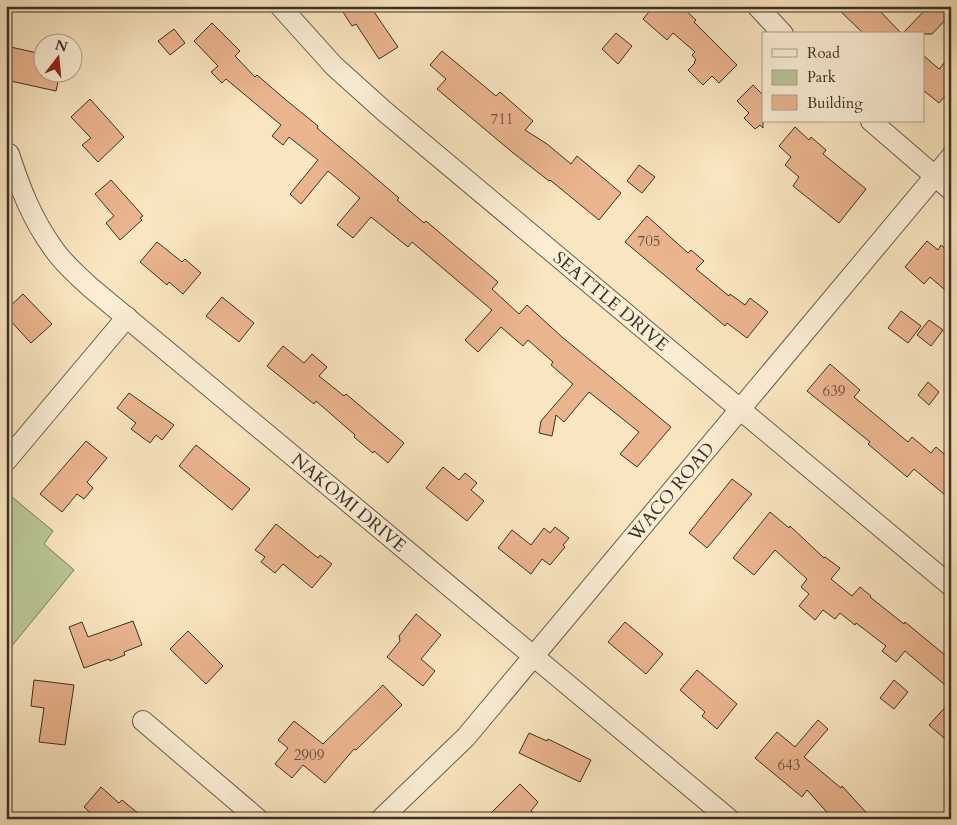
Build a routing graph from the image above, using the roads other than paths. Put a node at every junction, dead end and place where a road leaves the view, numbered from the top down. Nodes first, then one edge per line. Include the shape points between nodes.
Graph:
1 (280, 6) edge
2 (757, 6) edge
3 (781, 32) edge
4 (872, 122) edge
5 (9, 154) dead end
6 (951, 157) edge
7 (934, 177) junction
8 (951, 190) edge
9 (127, 318) junction
10 (740, 410) junction
11 (6, 460) edge
12 (951, 586) edge
13 (534, 656) junction
14 (143, 721) dead end
15 (258, 819) edge
16 (381, 819) edge
17 (729, 819) edge

1 - 10 street, SEATTLE DRIVE via 334,66 384,111
2 - 3 street
4 - 7 street
5 - 9 street, NAKOMI DRIVE via 27,204 54,249 90,287
6 - 7 street, WACO ROAD
7 - 8 street
7 - 10 street, WACO ROAD
9 - 11 street
9 - 13 street, NAKOMI DRIVE
10 - 12 street, SEATTLE DRIVE
10 - 13 street, WACO ROAD
13 - 16 street, WACO ROAD via 466,737
13 - 17 street, NAKOMI DRIVE
14 - 15 street

